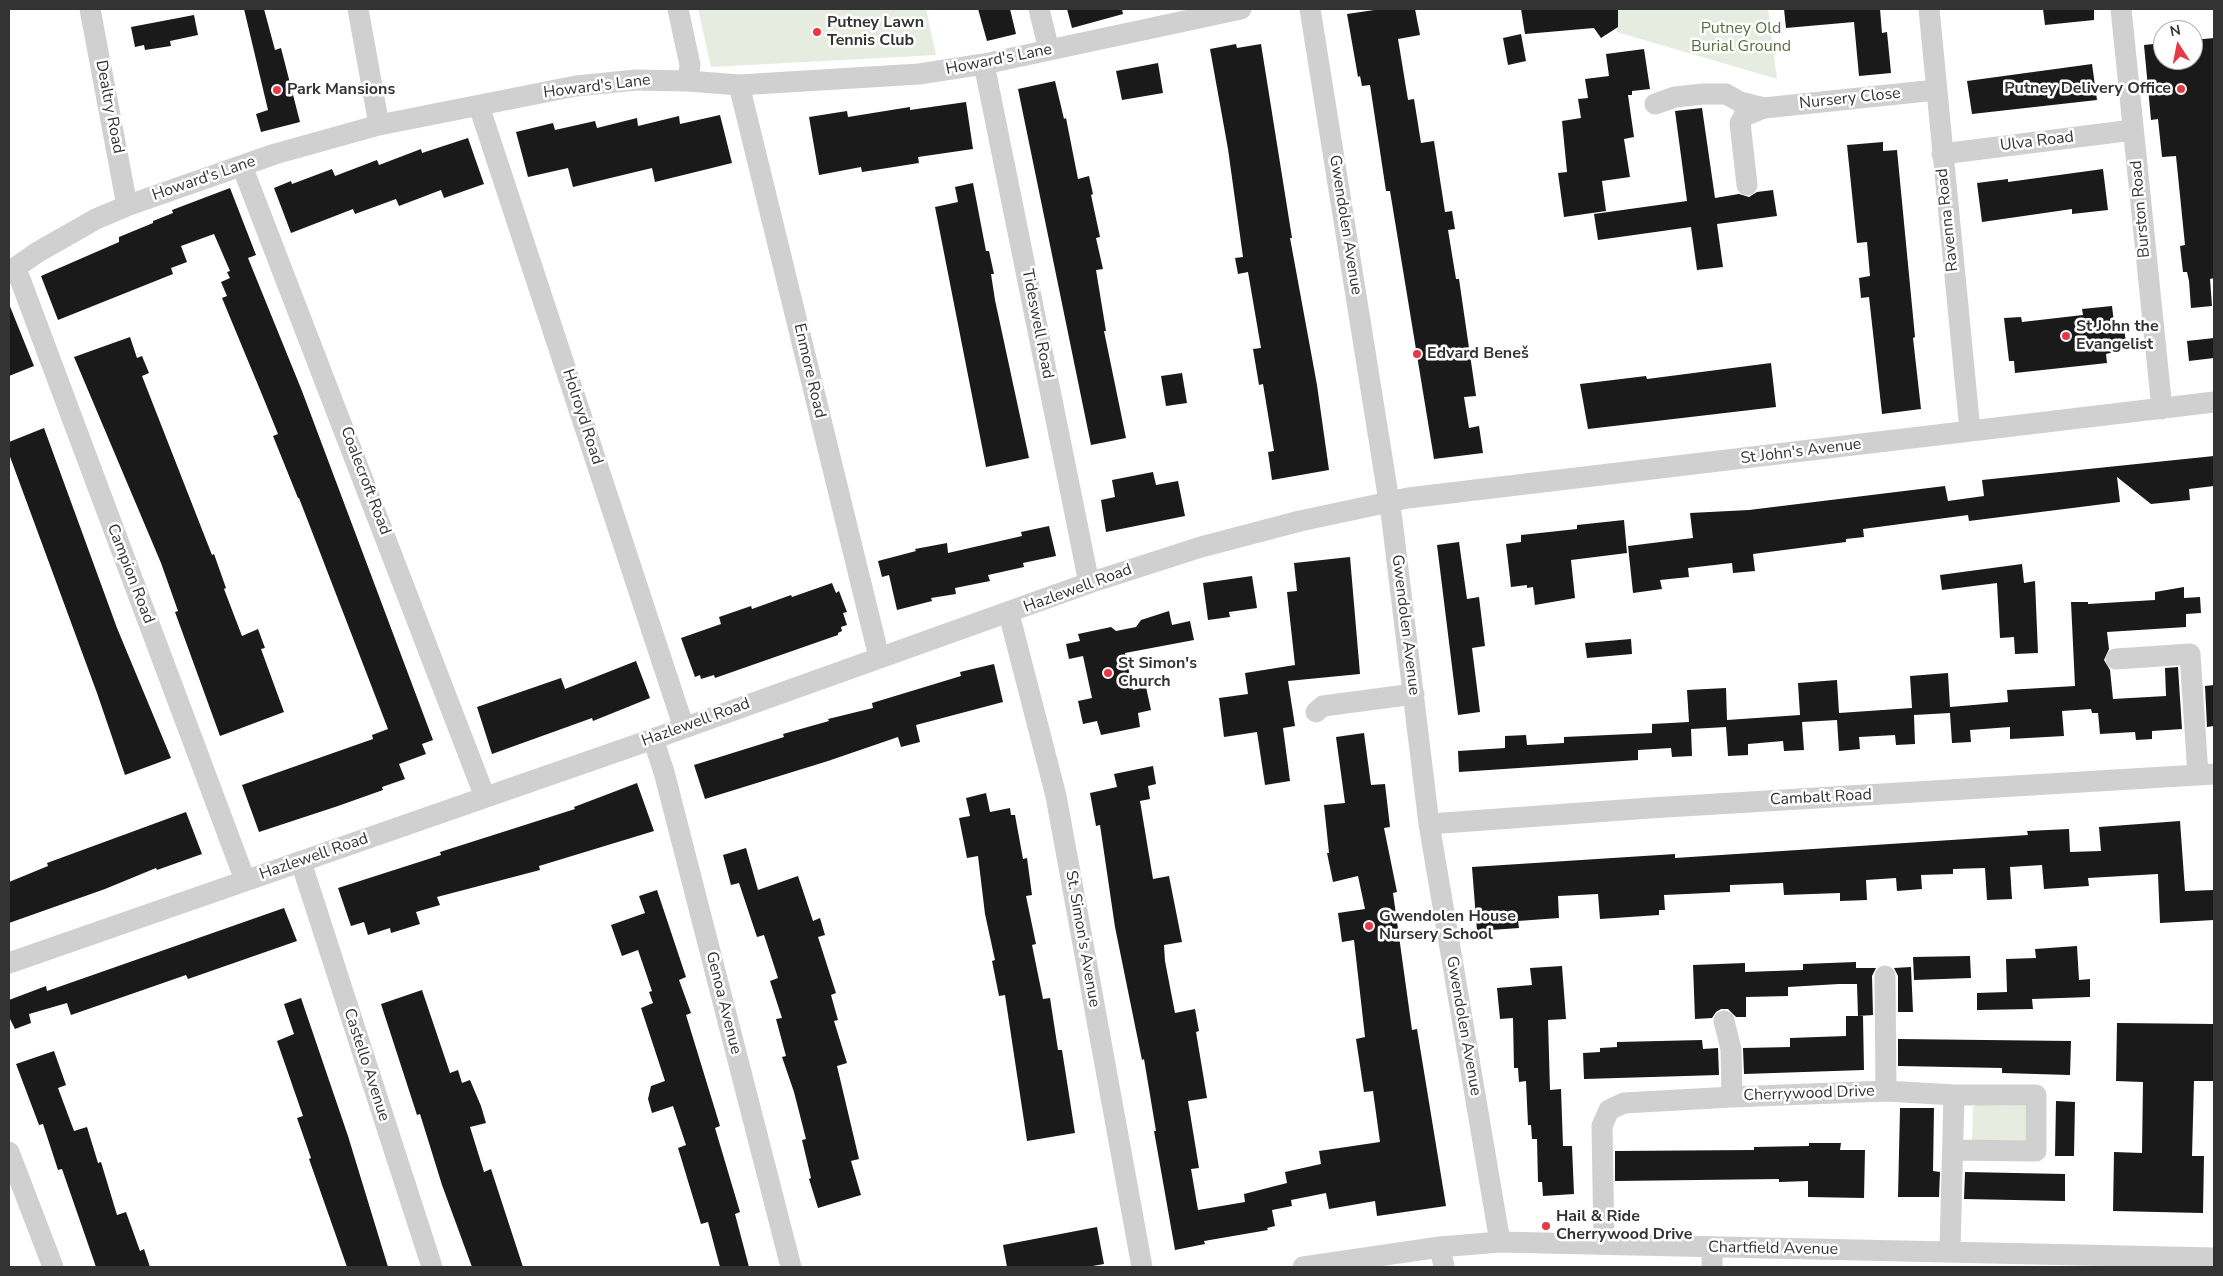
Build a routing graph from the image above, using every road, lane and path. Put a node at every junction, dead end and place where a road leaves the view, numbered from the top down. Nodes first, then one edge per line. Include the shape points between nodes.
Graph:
1 (90, 9) edge
2 (358, 9) edge
3 (678, 9) edge
4 (1039, 9) edge
5 (1241, 9) edge
6 (1310, 9) edge
7 (1928, 9) edge
8 (2121, 9) edge
9 (1049, 50) junction
10 (984, 64) junction
11 (688, 80) junction
12 (739, 85) junction
13 (1936, 90) junction
14 (1655, 104) dead end
15 (479, 106) junction
16 (1764, 108) junction
17 (379, 125) junction
18 (2133, 130) junction
19 (1942, 154) junction
20 (242, 166) junction
21 (1747, 186) dead end
22 (129, 205) junction
23 (10, 271) edge
24 (2214, 402) edge
25 (2162, 409) junction
26 (1970, 430) junction
27 (1389, 502) junction
28 (1089, 583) junction
29 (1009, 614) junction
30 (879, 658) junction
31 (2116, 659) dead end
32 (1414, 694) junction
33 (1316, 712) dead end
34 (684, 728) junction
35 (653, 739) junction
36 (2206, 774) edge
37 (485, 797) junction
38 (1429, 824) junction
39 (300, 862) junction
40 (245, 880) junction
41 (9, 963) edge
42 (1886, 976) dead end
43 (1724, 1021) dead end
44 (1886, 1092) junction
45 (1954, 1095) junction
46 (1732, 1097) junction
47 (1953, 1150) junction
48 (9, 1152) edge
49 (1500, 1242) junction
50 (1604, 1243) junction
51 (1950, 1251) junction
52 (1442, 1257) edge
53 (1712, 1257) edge
54 (2214, 1258) edge
55 (53, 1267) edge
56 (432, 1267) edge
57 (791, 1267) edge
58 (1142, 1267) edge
59 (1302, 1267) edge

1 - 22 street, Dealtry Road
2 - 17 street
3 - 11 street via 690,65
4 - 9 street
5 - 9 street, Howard's Lane
6 - 27 street, Gwendolen Avenue
7 - 13 street, Ravenna Road
8 - 18 street, Burston Road
9 - 10 street, Howard's Lane
10 - 12 street, Howard's Lane via 919,74
10 - 28 street, Tideswell Road
11 - 12 street, Howard's Lane
11 - 15 street, Howard's Lane via 636,80 576,86
12 - 30 street, Enmore Road
13 - 16 street, Nursery Close
13 - 19 street, Ravenna Road
14 - 16 street, Nursery Close via 1675,97 1726,94 1740,102
15 - 17 street, Howard's Lane
15 - 34 street, Holroyd Road
16 - 21 street, Nursery Close via 1744,116 1740,123
17 - 20 street, Howard's Lane
18 - 19 street, Ulva Road
18 - 25 street, Burston Road
19 - 26 street, Ravenna Road
20 - 22 street, Howard's Lane
20 - 37 street, Coalecroft Road
22 - 23 street, Howard's Lane via 96,219
23 - 40 street, Campion Road via 20,279
24 - 25 street, St John's Avenue
25 - 26 street, St John's Avenue
26 - 27 street, St John's Avenue
27 - 28 street, Hazlewell Road via 1201,547
27 - 32 street, Gwendolen Avenue
28 - 29 street, Hazlewell Road
29 - 30 street, Hazlewell Road
29 - 58 street, St. Simon's Avenue via 1056,796
30 - 34 street, Hazlewell Road
31 - 36 street via 2190,654
32 - 33 street via 1323,706
32 - 38 street, Gwendolen Avenue
34 - 35 street, Hazlewell Road
35 - 37 street, Hazlewell Road
35 - 57 street, Genoa Avenue
36 - 38 street, Cambalt Road
37 - 39 street, Hazlewell Road
38 - 49 street, Gwendolen Avenue
39 - 40 street, Hazlewell Road
39 - 56 street, Castello Avenue
40 - 41 street, Hazlewell Road
42 - 44 street, Cherrywood Drive
43 - 46 street, Cherrywood Drive via 1731,1049
44 - 45 street, Cherrywood Drive
44 - 46 street, Cherrywood Drive
45 - 47 street
45 - 47 street, Cherrywood Drive via 2036,1095 2036,1151
46 - 50 street, Cherrywood Drive via 1624,1103 1609,1110 1602,1126
47 - 51 street
48 - 55 street
49 - 50 street, Chartfield Avenue
49 - 52 street, Chartfield Avenue
50 - 53 street, Chartfield Avenue
51 - 53 street, Chartfield Avenue
51 - 54 street, Chartfield Avenue
52 - 59 street, Chartfield Avenue

